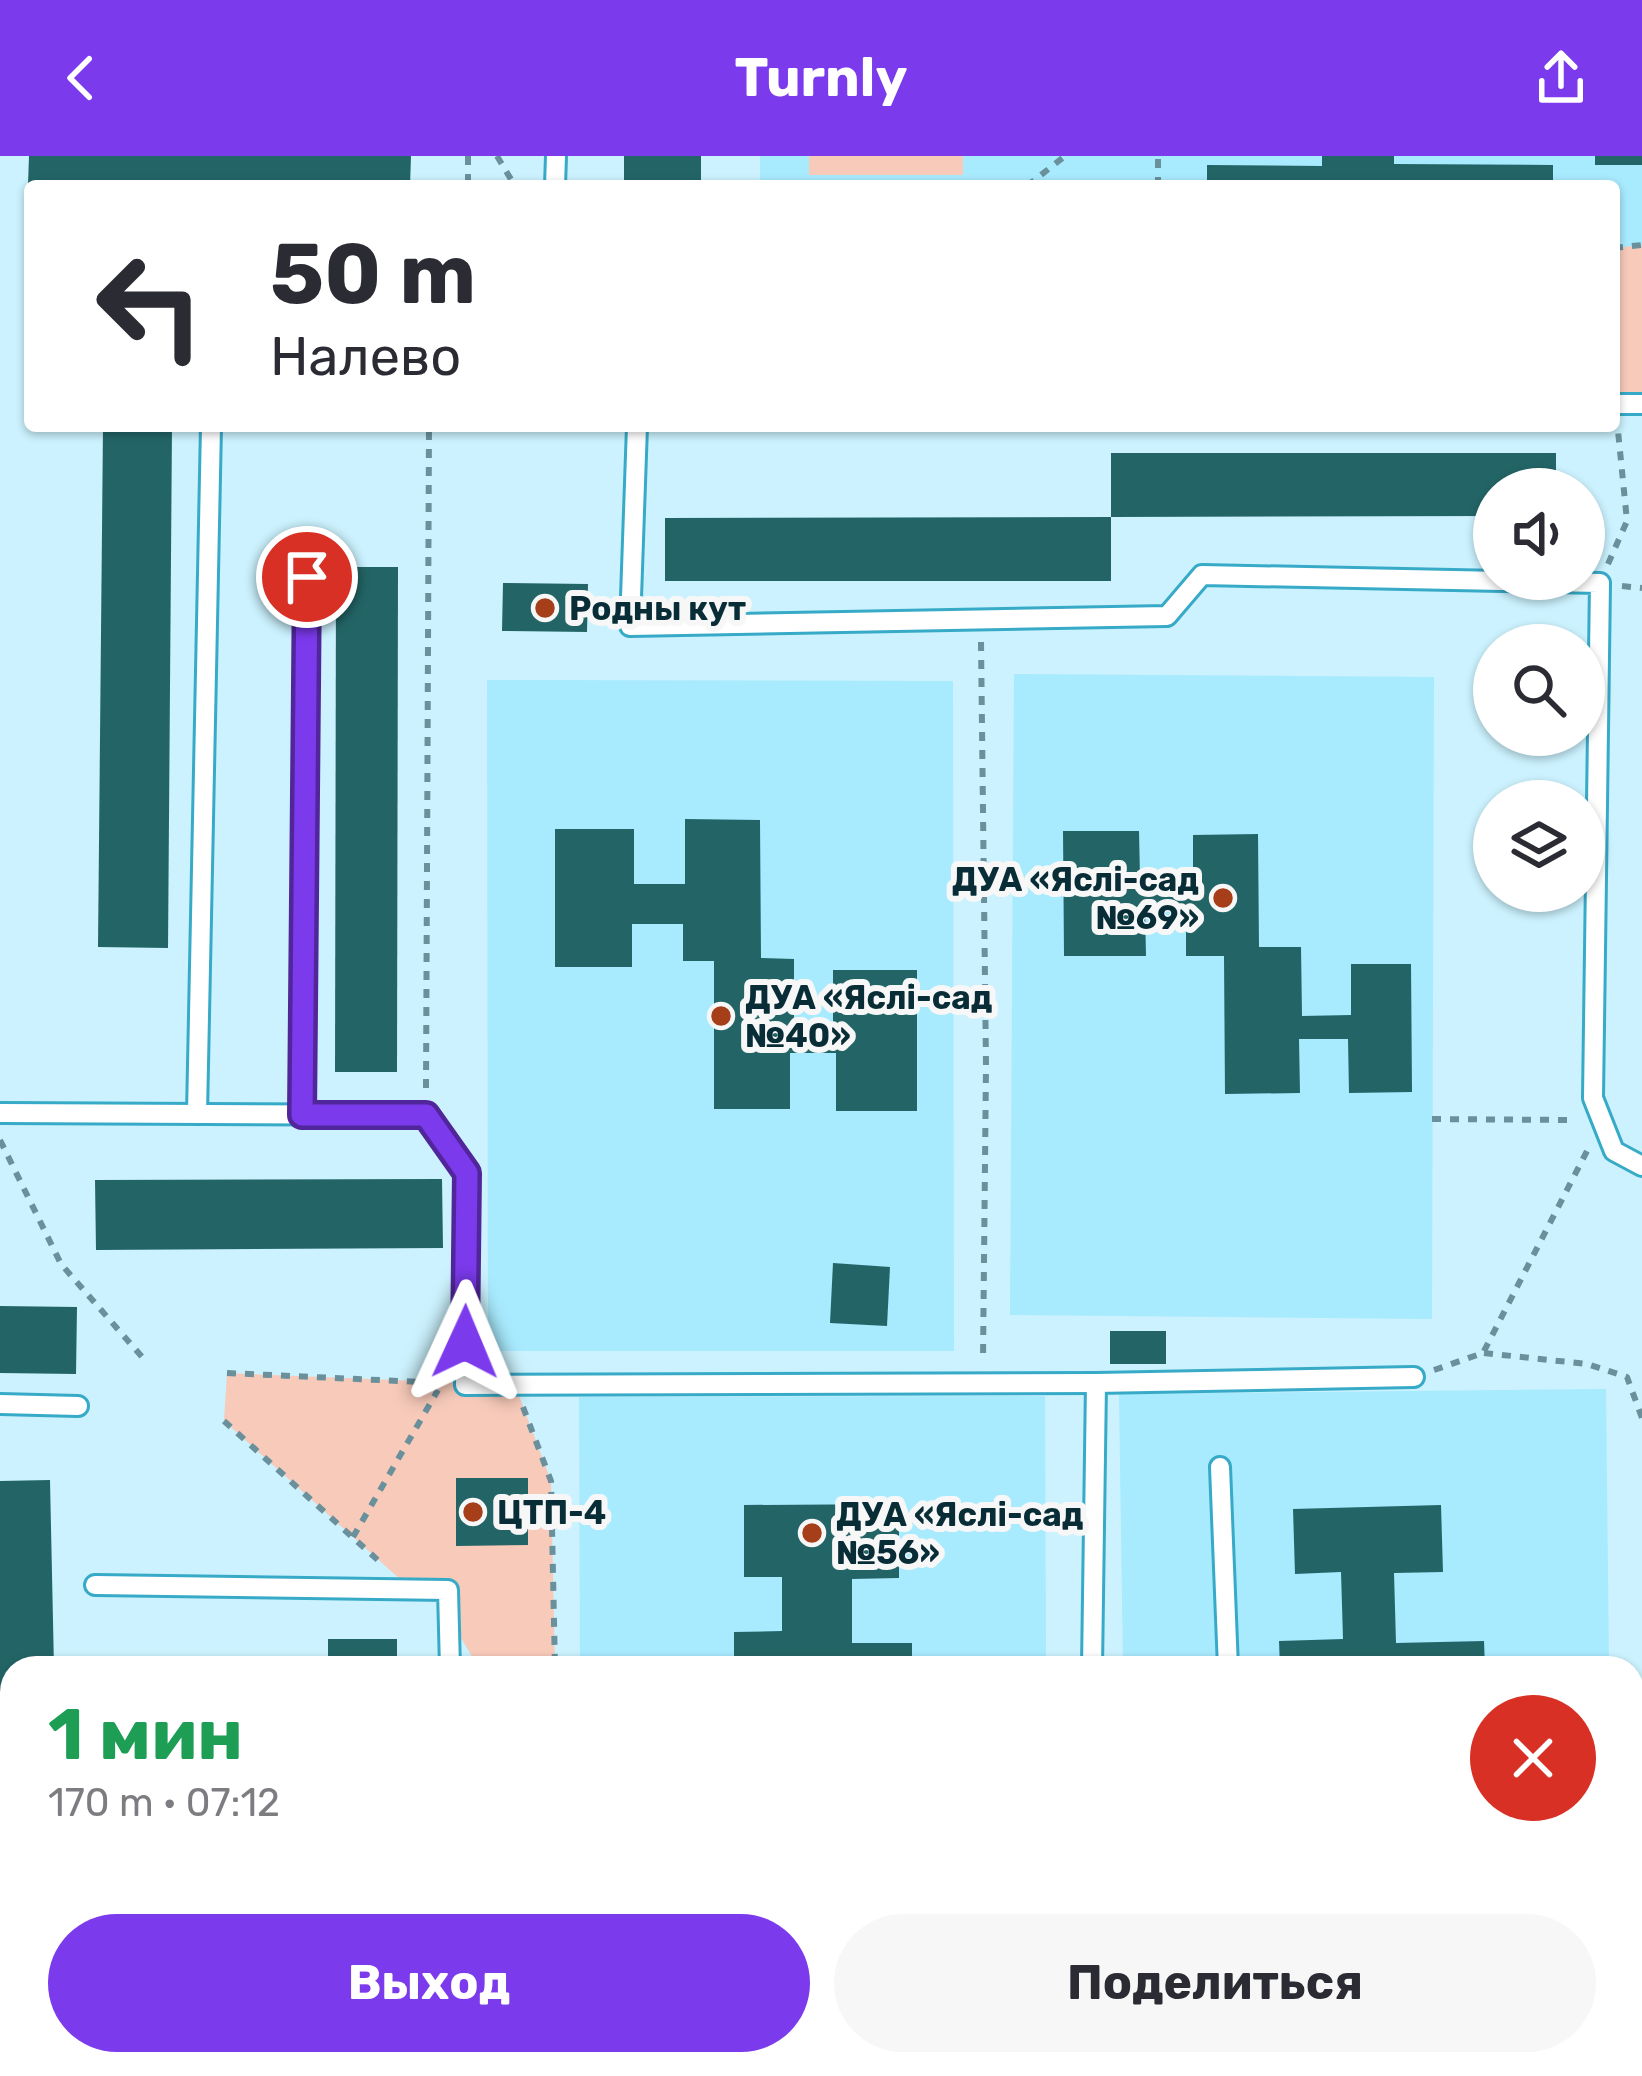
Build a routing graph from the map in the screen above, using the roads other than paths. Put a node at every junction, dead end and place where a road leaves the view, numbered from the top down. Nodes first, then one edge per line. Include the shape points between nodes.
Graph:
1 (211, 432) edge
2 (637, 432) edge
3 (307, 577) dead end
4 (0, 1113) edge
5 (197, 1114) junction
6 (302, 1115) junction
7 (1642, 1166) edge
8 (1414, 1377) road end
9 (1096, 1383) junction
10 (0, 1404) edge
11 (78, 1406) dead end
12 (1220, 1467) dead end
13 (95, 1585) dead end
14 (450, 1656) edge
15 (1092, 1656) edge
16 (1228, 1656) edge

1 - 5 lane
2 - 7 lane via 630,626 1167,616 1202,575 1600,583 1592,1098 1614,1151
3 - 6 lane
4 - 5 lane
5 - 6 lane
6 - 9 lane via 426,1115 467,1173 465,1385
8 - 9 lane
9 - 15 lane
10 - 11 lane
12 - 16 lane
13 - 14 lane via 448,1590

